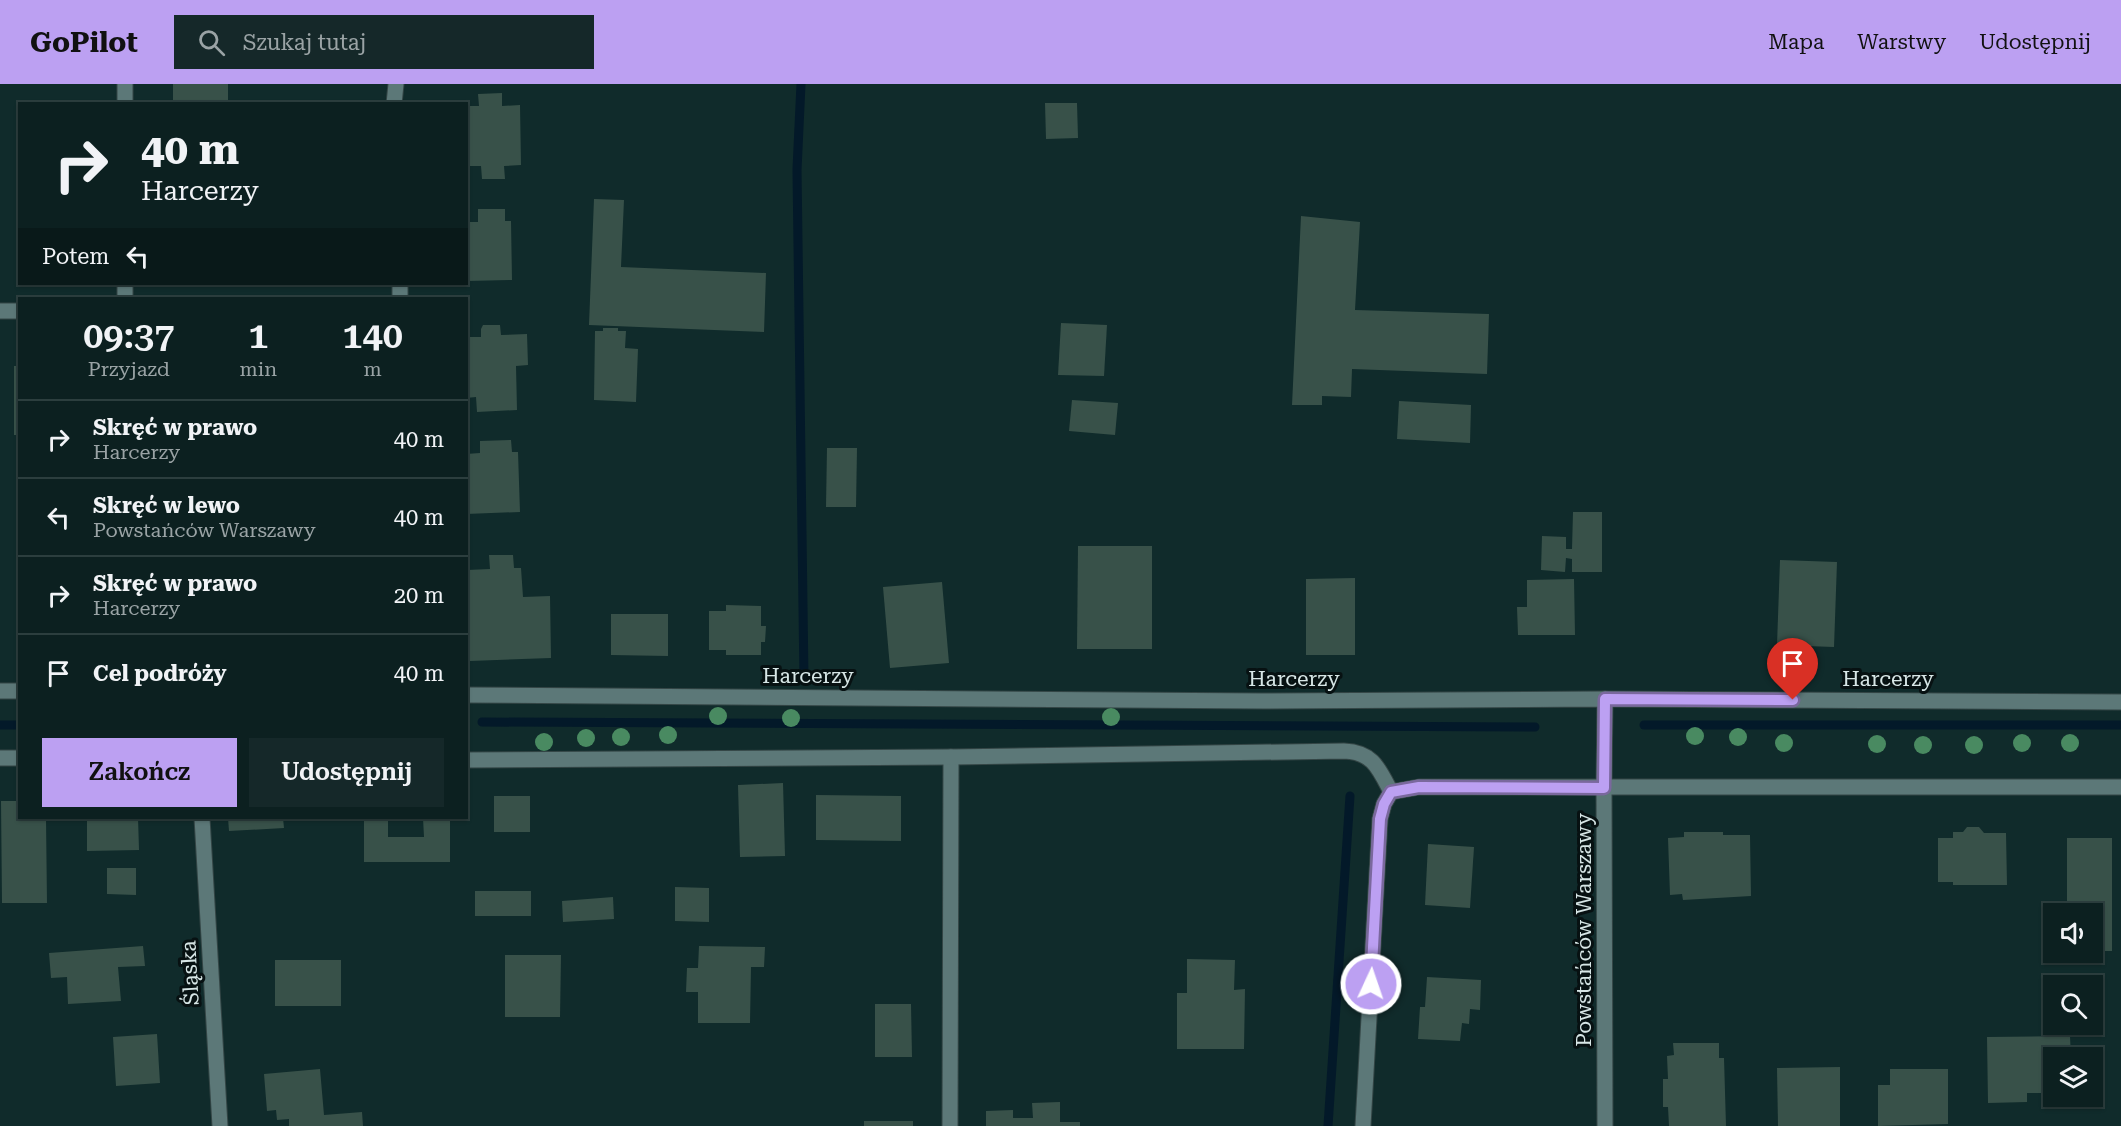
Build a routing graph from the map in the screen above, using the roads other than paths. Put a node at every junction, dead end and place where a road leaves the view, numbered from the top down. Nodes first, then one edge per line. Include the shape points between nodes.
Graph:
1 (125, 84) edge
2 (396, 84) edge
3 (125, 102) edge
4 (394, 102) edge
5 (0, 311) edge
6 (18, 311) edge
7 (0, 691) edge
8 (18, 691) edge
9 (468, 695) edge
10 (1605, 699) junction
11 (2121, 702) edge
12 (0, 758) edge
13 (18, 758) edge
14 (951, 758) junction
15 (468, 760) edge
16 (2121, 787) edge
17 (1604, 788) junction
18 (1391, 792) junction
19 (201, 819) edge
20 (220, 1126) edge
21 (950, 1126) edge
22 (1363, 1126) edge
23 (1605, 1126) edge

1 - 3 street
2 - 4 street
5 - 6 street
7 - 8 street
9 - 10 street, Harcerzy via 1263,701
10 - 11 street, Harcerzy
10 - 17 street, Powstańców Warszawy
12 - 13 street
14 - 15 street
14 - 18 street via 1355,751 1376,764
14 - 21 street
16 - 17 street
17 - 18 street via 1419,787
17 - 23 street, Powstańców Warszawy
18 - 22 street via 1380,819
19 - 20 street, Śląska

